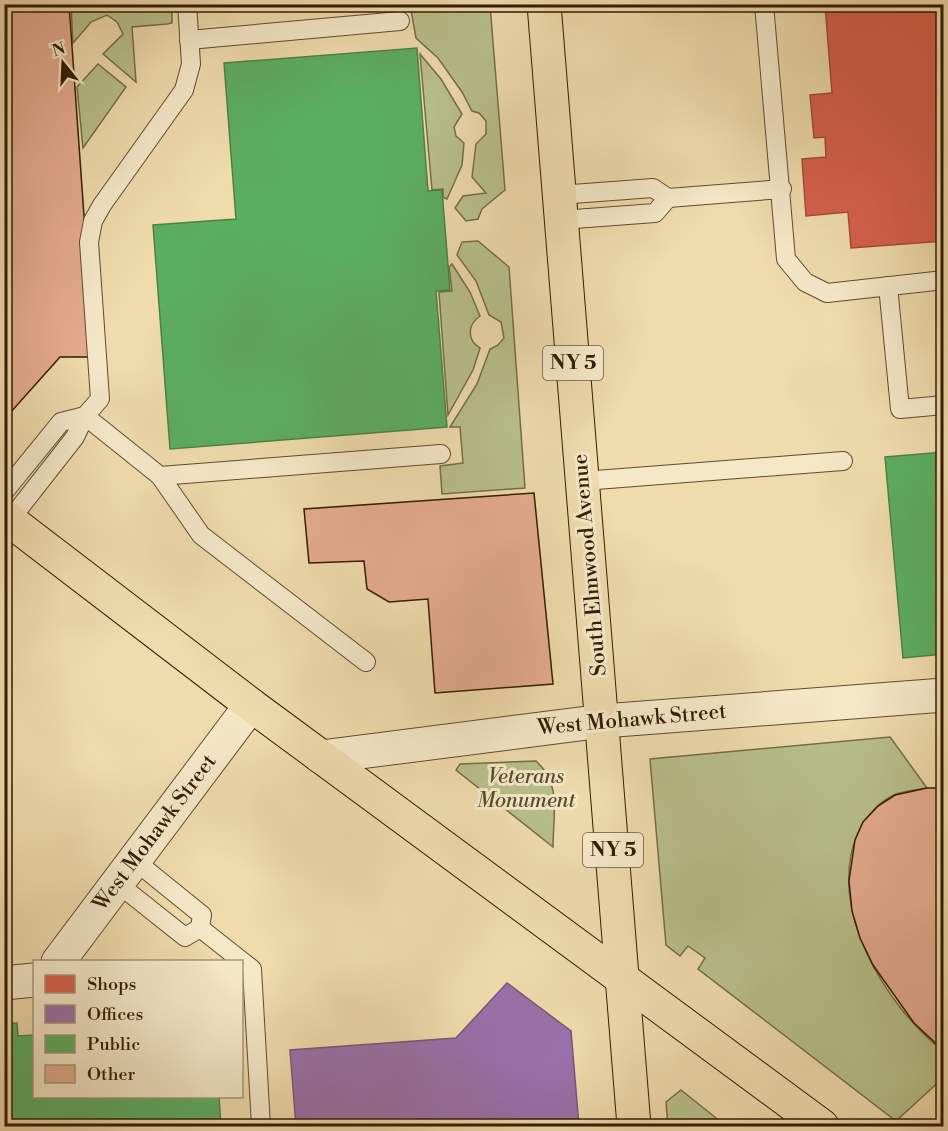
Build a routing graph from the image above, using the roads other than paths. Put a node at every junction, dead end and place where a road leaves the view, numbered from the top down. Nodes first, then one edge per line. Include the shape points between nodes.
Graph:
1 (187, 4) edge
2 (544, 4) edge
3 (764, 4) edge
4 (400, 21) dead end
5 (189, 40) junction
6 (782, 189) junction
7 (668, 198) junction
8 (560, 208) junction
9 (944, 280) edge
10 (888, 286) junction
11 (944, 405) edge
12 (85, 417) junction
13 (441, 454) dead end
14 (843, 461) dead end
15 (160, 476) junction
16 (583, 482) junction
17 (6, 509) edge
18 (366, 662) dead end
19 (944, 695) edge
20 (251, 705) junction
21 (603, 721) junction
22 (321, 757) junction
23 (126, 872) junction
24 (200, 928) junction
25 (60, 960) edge
26 (241, 960) edge
27 (243, 962) edge
28 (623, 979) junction
29 (33, 980) edge
30 (4, 983) edge
31 (261, 1126) edge
32 (634, 1126) edge
33 (822, 1126) edge

1 - 5 lane
2 - 8 main road, South Elmwood Avenue / NY 5
3 - 6 lane
4 - 5 lane
5 - 12 lane via 191,64 184,90 93,221 89,242 100,399
6 - 7 lane
6 - 10 lane via 786,259 804,282 827,293
7 - 8 lane via 653,188
7 - 8 lane via 655,213
8 - 16 main road, South Elmwood Avenue / NY 5
9 - 10 lane
10 - 11 lane via 900,409
12 - 15 lane
12 - 17 lane via 75,437
12 - 17 lane via 61,422
13 - 15 lane
14 - 16 lane
15 - 18 lane via 201,535
16 - 21 main road, South Elmwood Avenue / NY 5
17 - 20 main road
19 - 21 street, West Mohawk Street
20 - 22 main road
20 - 23 street, West Mohawk Street
21 - 22 street, West Mohawk Street
21 - 28 main road, South Elmwood Avenue / NY 5
22 - 28 main road
23 - 24 lane via 202,915
23 - 24 lane via 185,937
23 - 25 street, West Mohawk Street
24 - 26 lane
27 - 31 lane via 252,969
28 - 32 main road, South Elmwood Avenue / NY 5
28 - 33 main road
29 - 30 street

